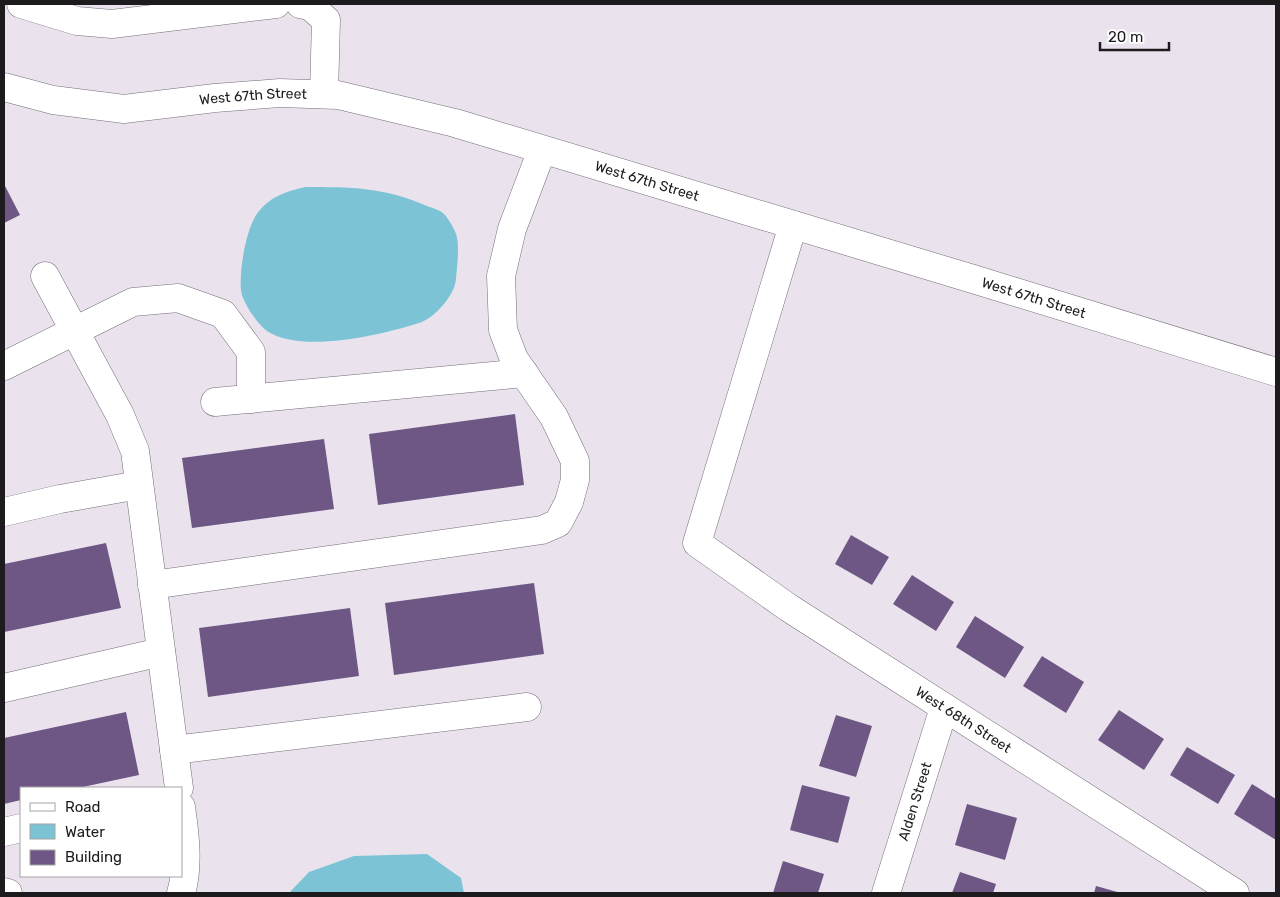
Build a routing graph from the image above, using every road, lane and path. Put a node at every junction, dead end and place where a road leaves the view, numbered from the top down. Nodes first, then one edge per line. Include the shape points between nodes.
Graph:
1 (21, 4) edge
2 (276, 4) edge
3 (300, 4) edge
4 (146, 12) edge
5 (4, 87) edge
6 (324, 94) junction
7 (542, 150) junction
8 (793, 225) junction
9 (45, 276) dead end
10 (74, 330) junction
11 (4, 366) edge
12 (1276, 372) edge
13 (524, 373) junction
14 (251, 399) junction
15 (215, 402) dead end
16 (139, 485) junction
17 (4, 512) edge
18 (152, 585) junction
19 (161, 652) junction
20 (4, 688) edge
21 (527, 707) dead end
22 (944, 708) junction
23 (174, 750) junction
24 (179, 787) edge
25 (182, 814) edge
26 (20, 828) edge
27 (4, 832) edge
28 (1203, 884) edge
29 (4, 892) edge
30 (8, 893) edge
31 (181, 893) edge
32 (886, 893) edge
33 (1235, 893) edge

1 - 4 street via 76,21 112,24
2 - 4 street
3 - 6 street via 310,6 326,20
5 - 6 street, West 67th Street via 53,100 124,109 280,93
6 - 7 street, West 67th Street via 338,94 445,121
7 - 8 street, West 67th Street
7 - 13 street via 512,229 502,276 504,330 514,359
8 - 12 street, West 67th Street
8 - 22 street, West 68th Street via 697,543 789,608
9 - 10 street
10 - 11 street
10 - 14 street via 133,302 178,298 223,314 251,352
10 - 16 street via 120,415 135,451
13 - 14 street
13 - 18 street via 554,417 575,461 575,480 569,502 558,523 542,530
14 - 15 street
16 - 17 street
16 - 18 street
18 - 19 street
19 - 20 street
19 - 23 street
21 - 23 street
22 - 28 street, West 68th Street
22 - 32 street, Alden Street
23 - 24 street
25 - 31 street via 185,881
26 - 27 street
28 - 33 street, West 68th Street
29 - 30 street

